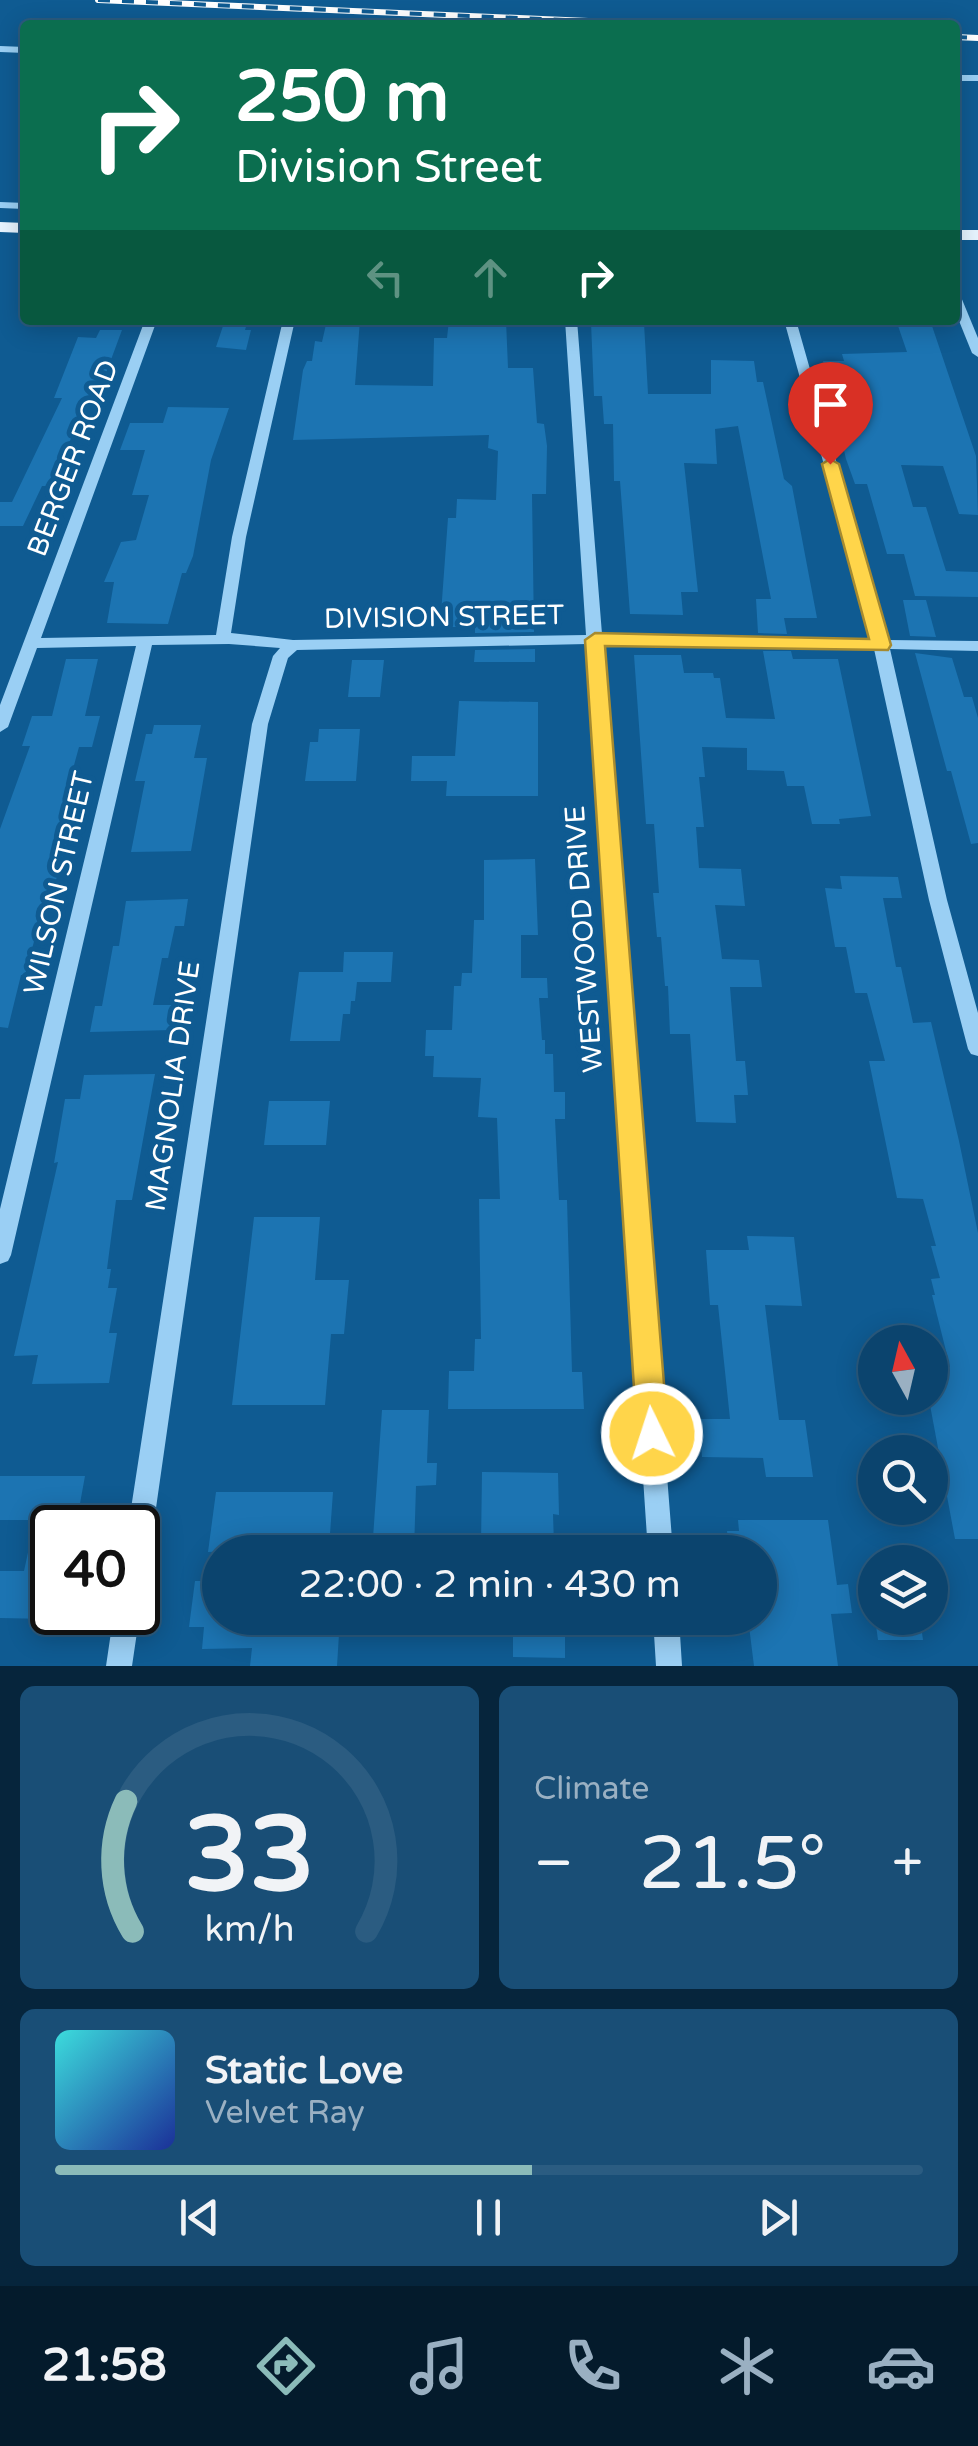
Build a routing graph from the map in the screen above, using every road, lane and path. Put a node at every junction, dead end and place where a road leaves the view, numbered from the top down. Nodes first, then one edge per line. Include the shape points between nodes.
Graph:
1 (960, 310) edge
2 (148, 325) edge
3 (288, 325) edge
4 (571, 325) edge
5 (791, 325) edge
6 (978, 353) edge
7 (229, 639) junction
8 (595, 640) junction
9 (144, 641) junction
10 (31, 643) junction
11 (293, 645) junction
12 (881, 645) junction
13 (978, 646) edge
14 (0, 727) edge
15 (978, 1050) edge
16 (0, 1255) edge
17 (144, 1505) edge
18 (660, 1535) edge
19 (124, 1635) edge
20 (667, 1635) edge
21 (119, 1666) edge
22 (669, 1666) edge

1 - 6 street
2 - 10 street, BERGER ROAD
3 - 7 street via 240,537 224,634
4 - 8 street, WESTWOOD DRIVE
5 - 12 street
7 - 9 street, DIVISION STREET
7 - 11 street, DIVISION STREET
8 - 11 street, DIVISION STREET
8 - 12 street, DIVISION STREET
8 - 18 street, WESTWOOD DRIVE
9 - 10 street, DIVISION STREET
9 - 16 street, WILSON STREET
10 - 14 street, BERGER ROAD
11 - 17 street, MAGNOLIA DRIVE via 281,656 260,724
12 - 13 street, DIVISION STREET
12 - 15 street
19 - 21 street
20 - 22 street

